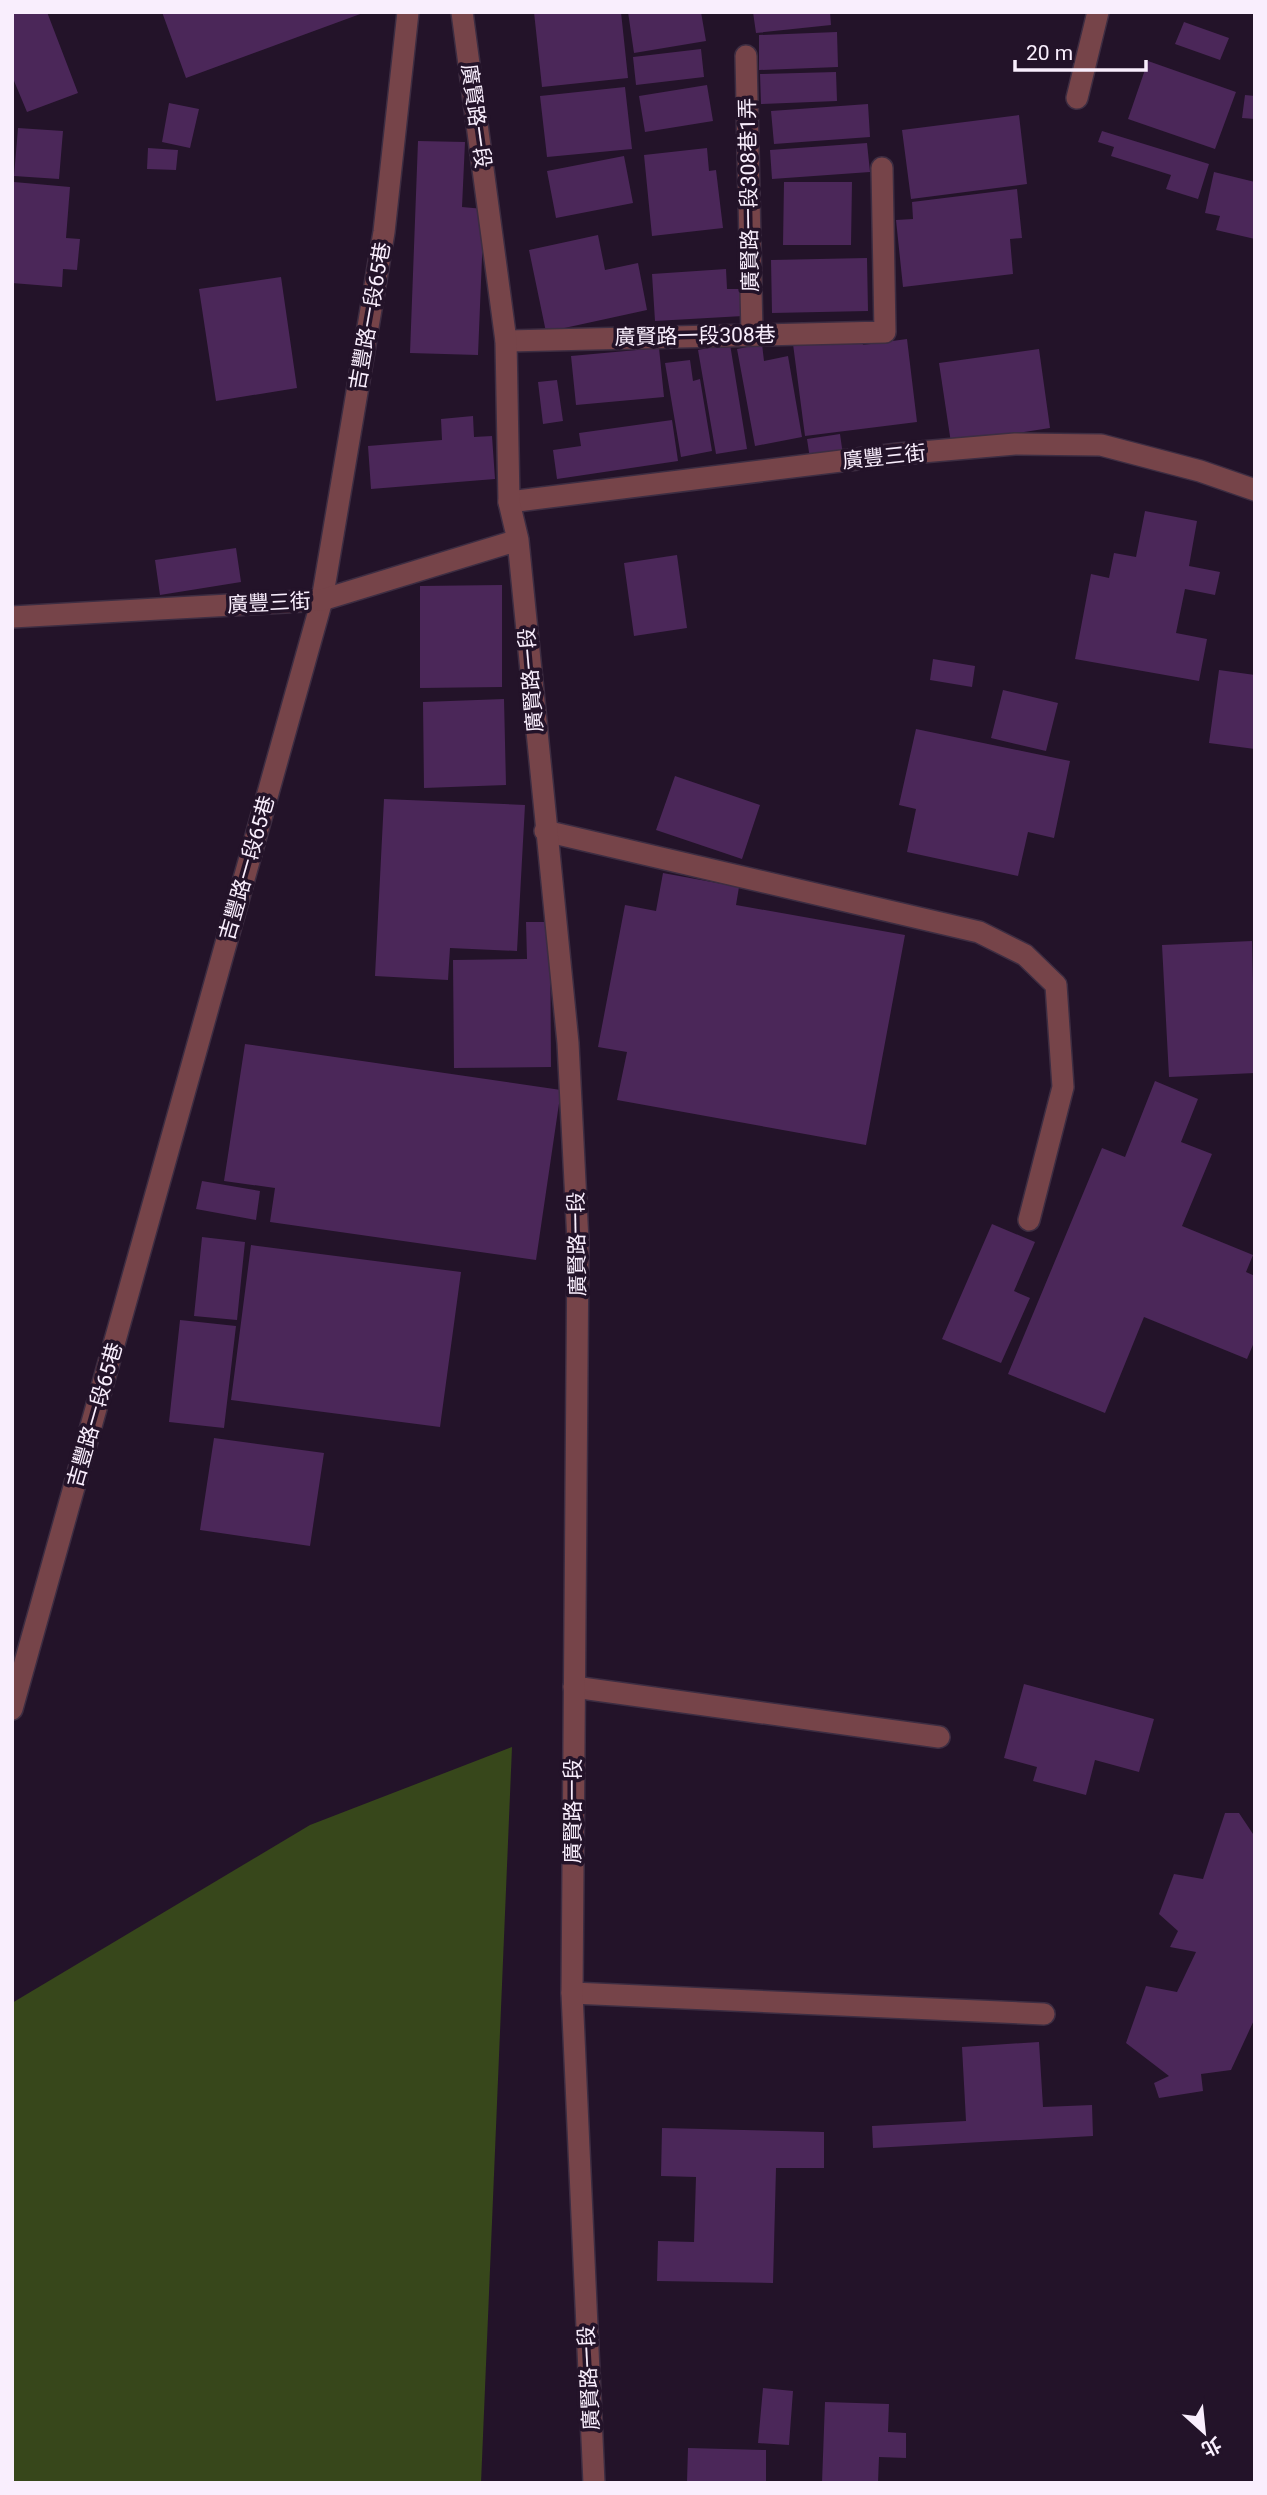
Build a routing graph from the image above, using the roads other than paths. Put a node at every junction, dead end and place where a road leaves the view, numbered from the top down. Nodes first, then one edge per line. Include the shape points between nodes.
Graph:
1 (408, 12) edge
2 (462, 12) edge
3 (1098, 12) edge
4 (746, 56) dead end
5 (1077, 98) dead end
6 (882, 168) dead end
7 (752, 335) junction
8 (506, 341) junction
9 (1255, 490) edge
10 (509, 502) junction
11 (518, 540) junction
12 (322, 600) junction
13 (12, 617) edge
14 (545, 831) junction
15 (1029, 1220) dead end
16 (574, 1687) junction
17 (12, 1709) edge
18 (939, 1737) dead end
19 (572, 1993) junction
20 (1044, 2014) dead end
21 (594, 2483) edge

1 - 12 street, 吉豐路一段65巷 via 384,232
2 - 8 street, 廣賢路一段
3 - 5 street
4 - 7 street, 廣賢路一段308巷1弄
6 - 7 street, 廣賢路一段308巷 via 884,331
7 - 8 street, 廣賢路一段308巷
8 - 10 street, 廣賢路一段
9 - 10 street, 廣豐三街 via 1101,444 1015,444
10 - 11 street, 廣賢路一段
11 - 12 street, 廣豐三街
11 - 14 street, 廣賢路一段
12 - 13 street, 廣豐三街
12 - 17 street, 吉豐路一段65巷
14 - 15 street via 979,932 1025,956 1056,985 1063,1087
14 - 16 street, 廣賢路一段 via 568,1043 578,1242
16 - 18 street
16 - 19 street, 廣賢路一段
19 - 20 street
19 - 21 street, 廣賢路一段

